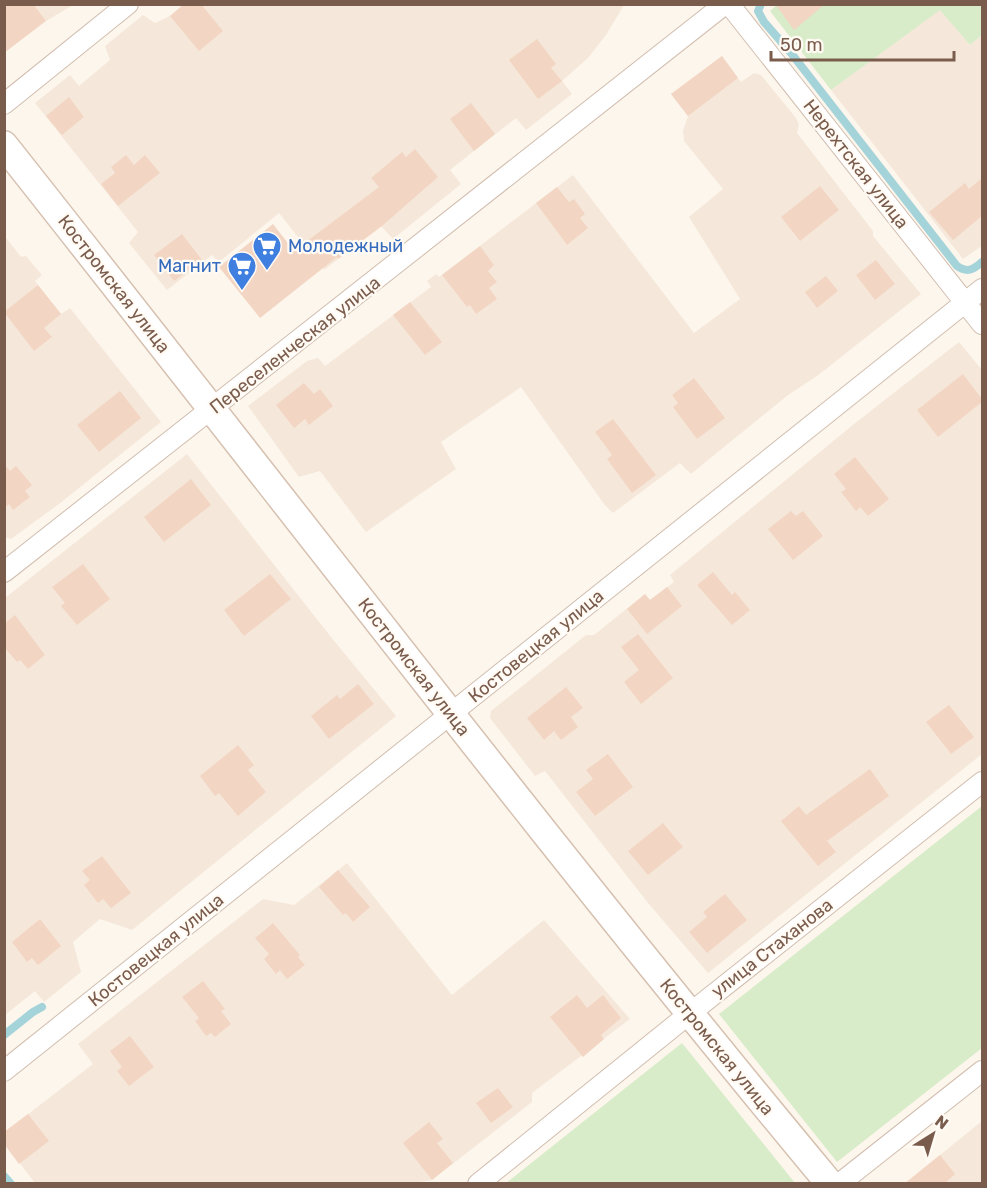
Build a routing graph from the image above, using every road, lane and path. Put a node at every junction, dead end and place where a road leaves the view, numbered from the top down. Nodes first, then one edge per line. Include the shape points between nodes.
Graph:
1 (128, 4) edge
2 (727, 4) edge
3 (4, 104) edge
4 (4, 145) edge
5 (982, 289) edge
6 (965, 302) junction
7 (982, 324) edge
8 (213, 409) junction
9 (4, 572) edge
10 (451, 715) junction
11 (982, 782) edge
12 (689, 1014) junction
13 (4, 1071) edge
14 (982, 1071) edge
15 (478, 1184) edge
16 (830, 1184) edge
17 (839, 1184) edge

1 - 3 street
2 - 6 street, Нерехтская улица
2 - 8 street, Переселенческая улица
4 - 8 street, Костромская улица
5 - 6 street, Костовецкая улица
6 - 7 street, Нерехтская улица
6 - 10 street, Костовецкая улица
8 - 9 street, Переселенческая улица
8 - 10 street, Костромская улица
10 - 12 street, Костромская улица
10 - 13 street, Костовецкая улица
11 - 12 street, улица Стаханова
12 - 15 street, улица Стаханова
12 - 16 street, Костромская улица
14 - 17 street

